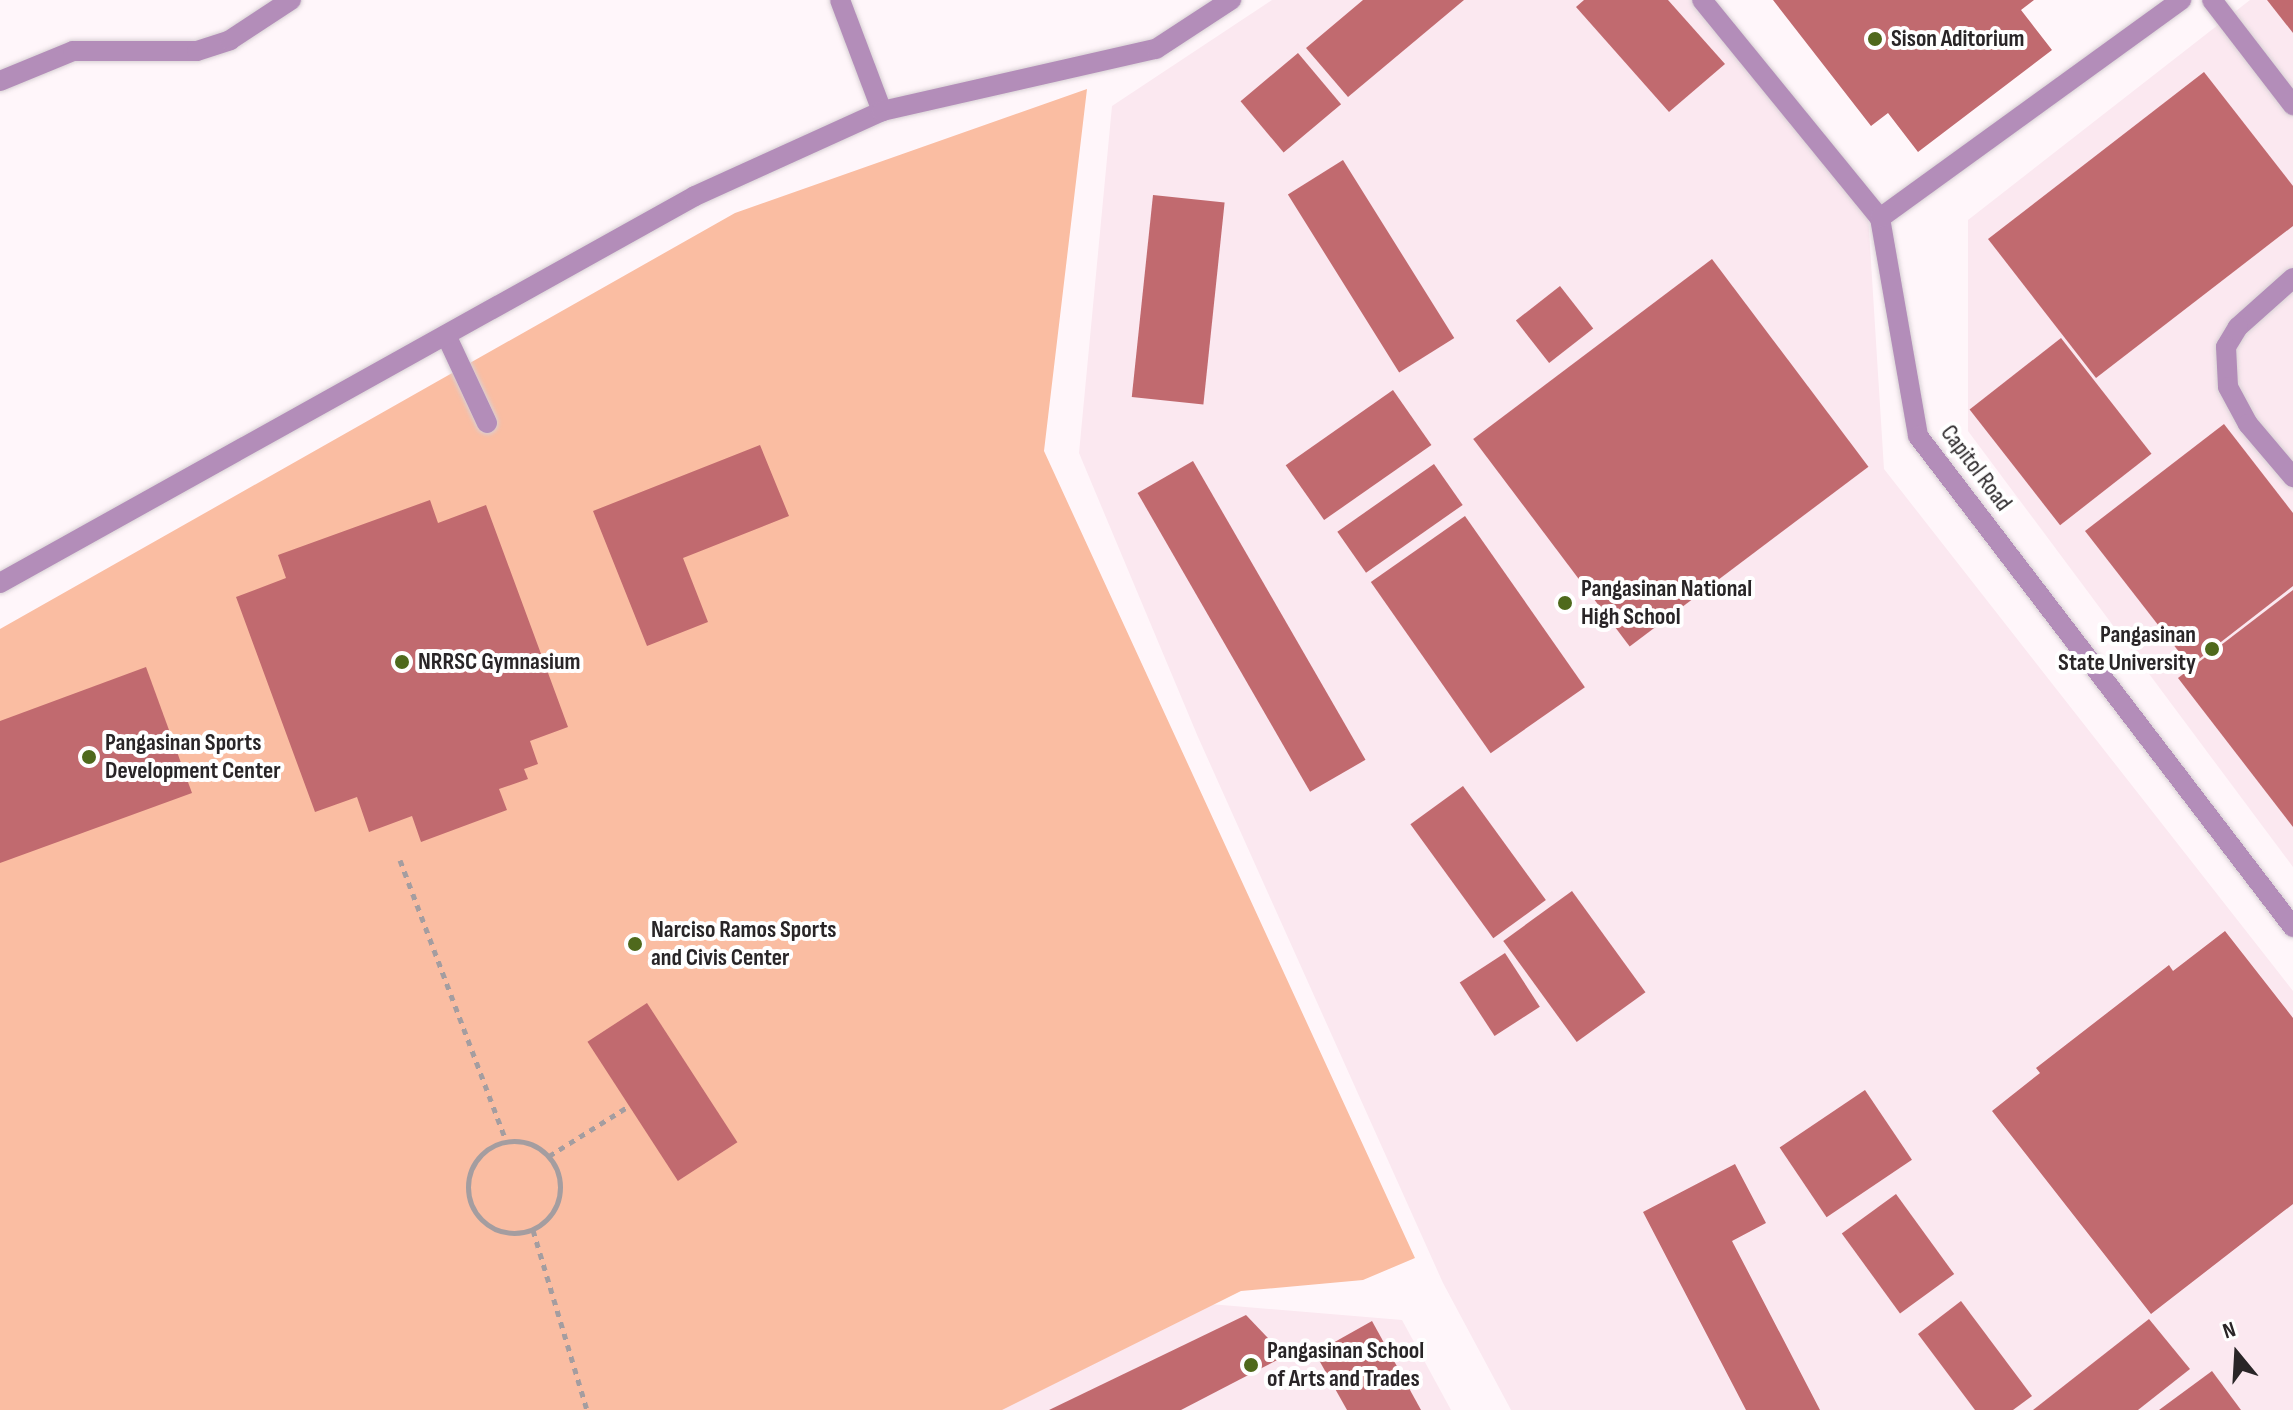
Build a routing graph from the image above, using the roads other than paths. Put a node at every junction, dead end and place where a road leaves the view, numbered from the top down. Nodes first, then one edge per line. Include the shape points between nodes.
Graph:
1 (291, 0) edge
2 (840, 0) edge
3 (1231, 0) edge
4 (1702, 0) edge
5 (2181, 0) edge
6 (2212, 0) edge
7 (0, 81) edge
8 (2293, 105) edge
9 (882, 111) junction
10 (1880, 218) junction
11 (2293, 278) edge
12 (446, 335) junction
13 (487, 423) dead end
14 (2293, 477) edge
15 (0, 583) edge
16 (2293, 927) edge

1 - 7 street via 230,40 197,51 73,51
2 - 9 street
3 - 9 street via 1156,49
4 - 10 street
5 - 10 street
6 - 8 street
9 - 12 street via 695,196
10 - 16 street, Capitol Road via 1918,436
11 - 14 street via 2238,327 2226,347 2228,387 2248,424
12 - 13 street
12 - 15 street

